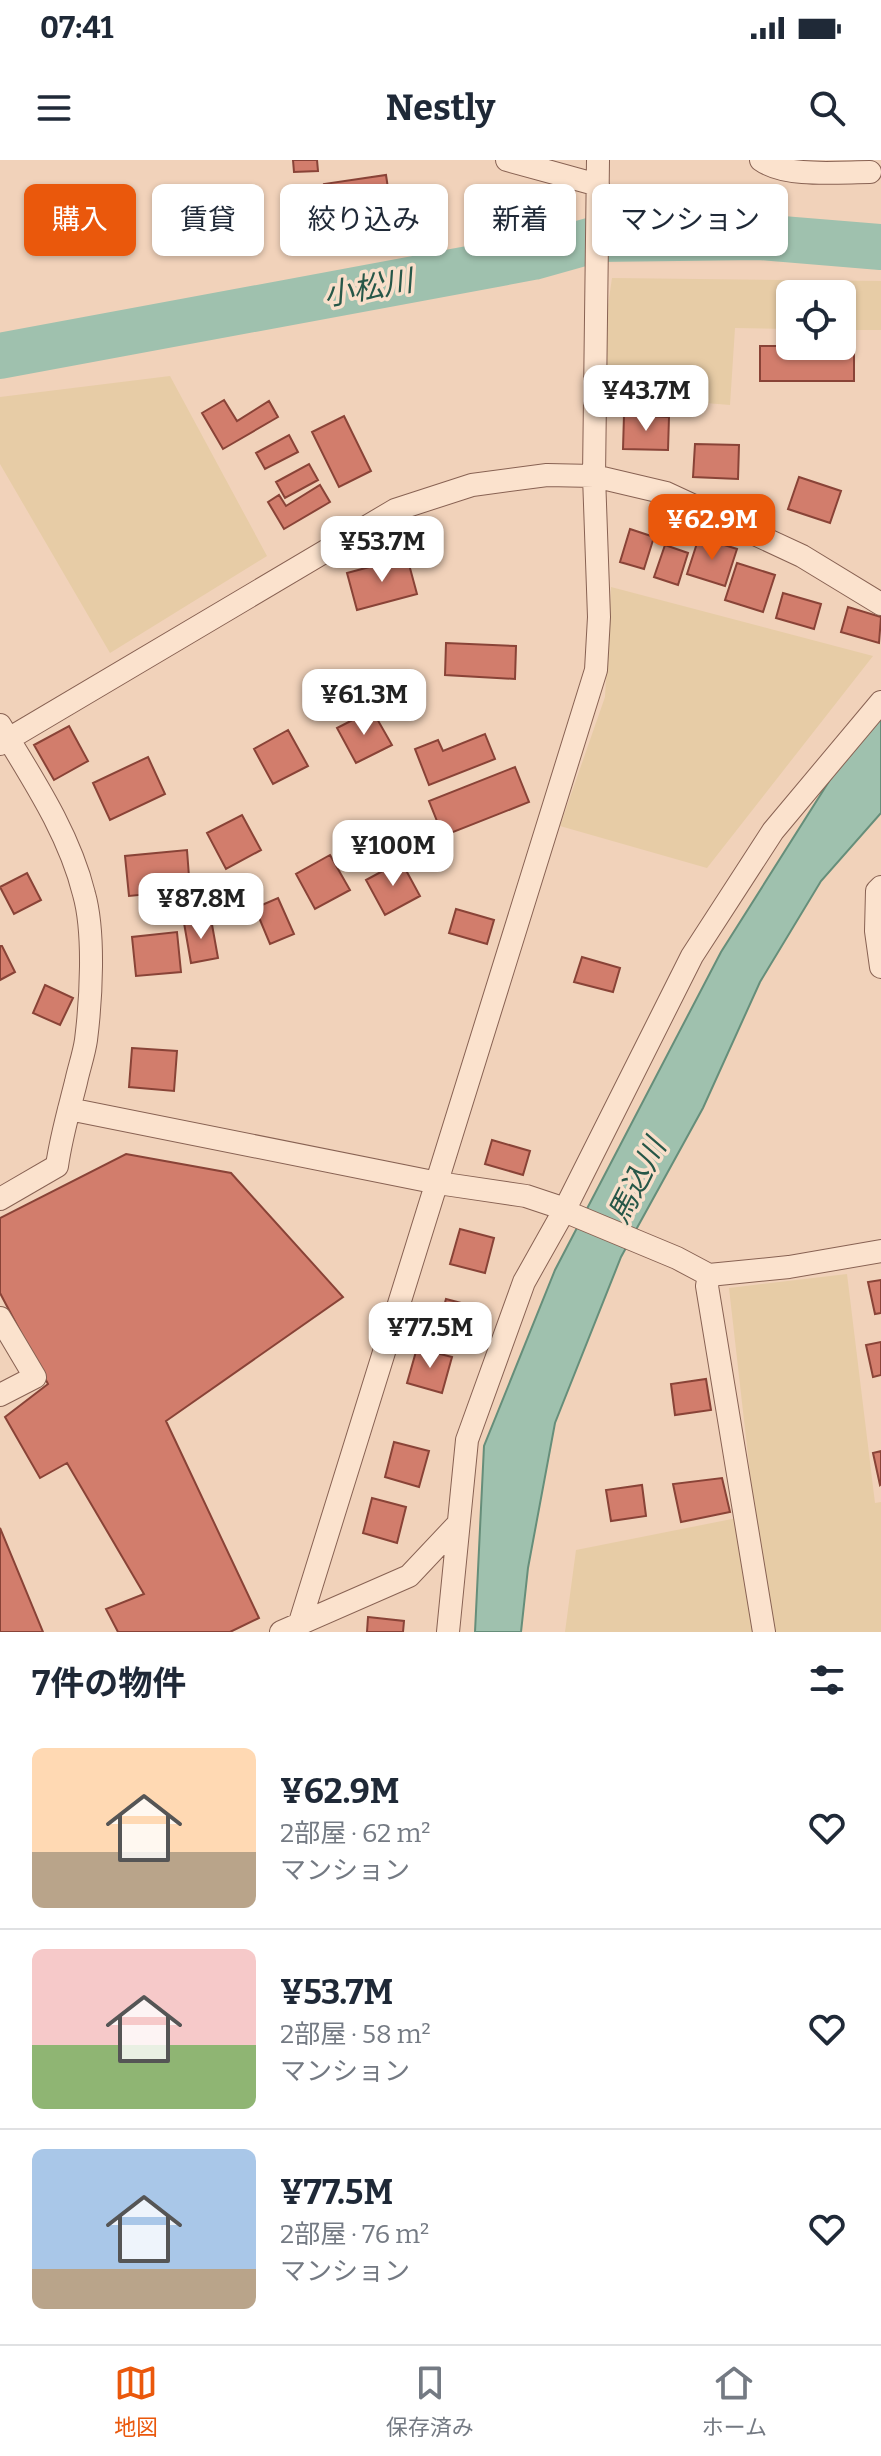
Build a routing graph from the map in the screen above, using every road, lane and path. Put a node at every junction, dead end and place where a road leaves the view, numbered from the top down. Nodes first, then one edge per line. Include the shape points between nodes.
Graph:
1 (507, 160) edge
2 (598, 160) edge
3 (761, 160) edge
4 (875, 168) edge
5 (594, 184) edge
6 (598, 184) edge
7 (596, 256) edge
8 (594, 476) junction
9 (881, 604) edge
10 (881, 702) edge
11 (3, 736) edge
12 (881, 887) edge
13 (881, 967) edge
14 (69, 1109) junction
15 (438, 1183) junction
16 (0, 1199) edge
17 (567, 1211) junction
18 (881, 1251) edge
19 (709, 1275) junction
20 (0, 1318) edge
21 (0, 1395) edge
22 (458, 1524) junction
23 (293, 1629) edge
24 (448, 1632) edge
25 (764, 1632) edge

1 - 5 street
2 - 6 street
3 - 4 street via 799,172
7 - 8 street
8 - 9 street via 666,493 746,528
8 - 11 street via 547,475 472,485 395,510
8 - 15 street via 596,670
10 - 17 street via 773,831 692,956
11 - 14 street via 53,817 85,896 90,985 86,1043
12 - 13 street via 876,931
14 - 15 street
14 - 16 street via 57,1166
15 - 17 street via 526,1196
15 - 23 street
17 - 19 street
17 - 22 street via 524,1282 467,1440
18 - 19 street
19 - 25 street
20 - 21 street via 35,1377
22 - 23 street via 409,1576
22 - 24 street

